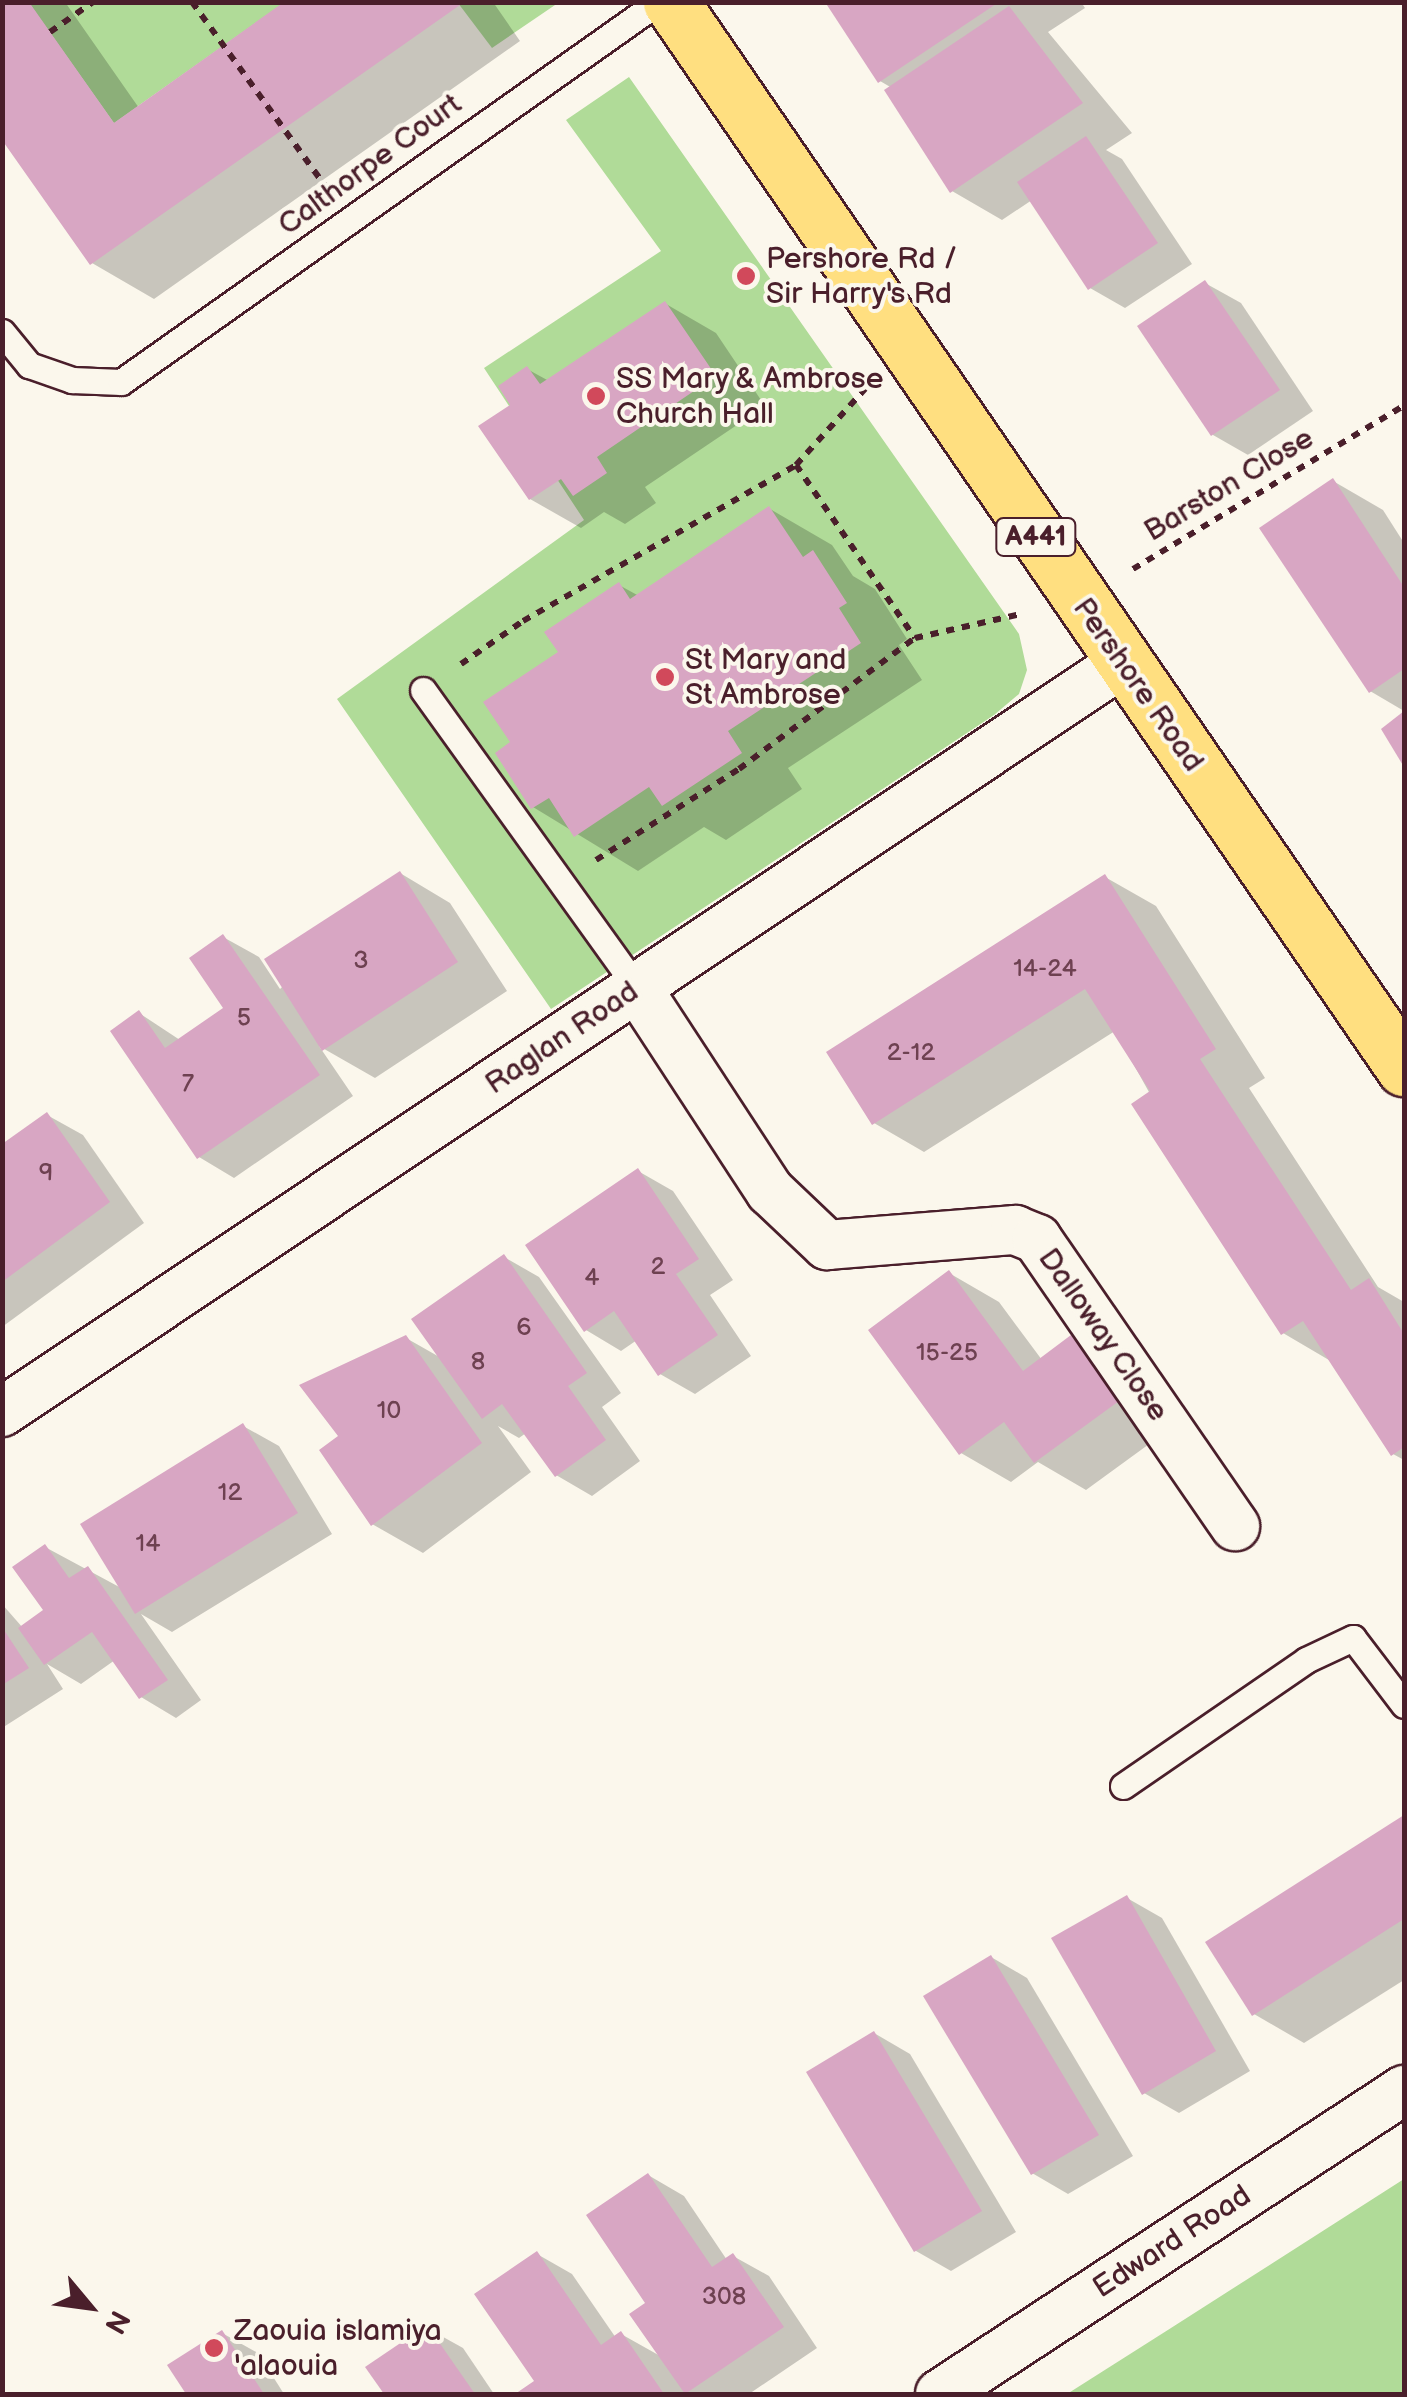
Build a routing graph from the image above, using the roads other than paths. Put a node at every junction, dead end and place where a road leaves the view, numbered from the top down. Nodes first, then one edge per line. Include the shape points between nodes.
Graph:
1 (658, 2) edge
2 (670, 2) edge
3 (2, 332) edge
4 (1122, 663) junction
5 (422, 690) road end
6 (636, 988) junction
7 (1404, 1068) edge
8 (2, 1412) edge
9 (1235, 1526) dead end
10 (1404, 1705) edge
11 (1123, 1786) dead end
12 (1404, 2090) edge
13 (940, 2394) edge

1 - 3 lane, Calthorpe Court via 121,382 72,380 30,365
2 - 4 main road, Pershore Road / A441
4 - 6 street, Raglan Road
4 - 7 main road, Pershore Road / A441
5 - 6 lane
6 - 8 street, Raglan Road
6 - 9 street, Dalloway Close via 770,1191 827,1245 1015,1230 1037,1239
10 - 11 lane via 1352,1638 1306,1660
12 - 13 street, Edward Road

